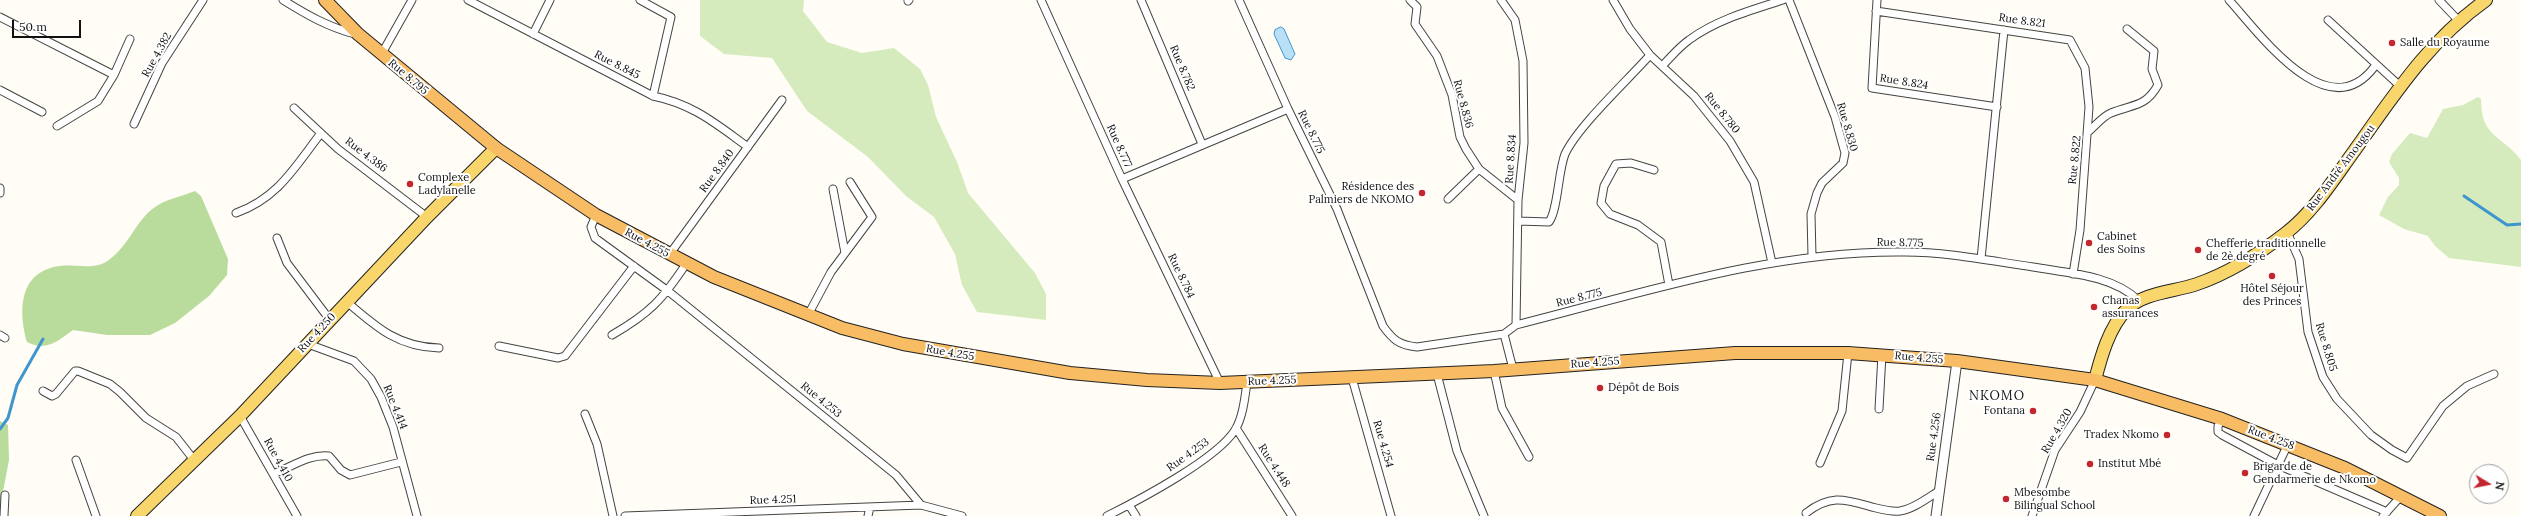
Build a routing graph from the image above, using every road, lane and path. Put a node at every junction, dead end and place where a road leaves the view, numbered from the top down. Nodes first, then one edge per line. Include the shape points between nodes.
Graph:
1 (203, 0) edge
2 (283, 0) edge
3 (325, 0) edge
4 (412, 0) edge
5 (468, 0) edge
6 (550, 0) edge
7 (640, 0) edge
8 (1041, 0) edge
9 (1141, 0) edge
10 (1239, 0) edge
11 (1410, 0) edge
12 (1501, 0) edge
13 (1613, 0) edge
14 (1783, 0) edge
15 (1789, 0) edge
16 (1877, 0) edge
17 (2229, 0) edge
18 (2440, 0) edge
19 (2486, 0) edge
20 (1876, 11) junction
21 (0, 17) edge
22 (2328, 20) dead end
23 (2458, 20) junction
24 (2127, 29) dead end
25 (2004, 30) junction
26 (358, 34) junction
27 (533, 34) junction
28 (130, 40) dead end
29 (382, 55) junction
30 (1650, 55) junction
31 (1662, 66) junction
32 (2375, 66) junction
33 (114, 75) junction
34 (2400, 86) junction
35 (0, 90) edge
36 (653, 96) junction
37 (782, 100) dead end
38 (1996, 107) junction
39 (294, 108) dead end
40 (1288, 109) junction
41 (42, 112) dead end
42 (134, 124) dead end
43 (58, 126) dead end
44 (2089, 132) junction
45 (321, 133) junction
46 (1202, 144) junction
47 (748, 147) junction
48 (496, 148) junction
49 (1479, 169) junction
50 (1654, 170) dead end
51 (1122, 180) junction
52 (850, 182) dead end
53 (0, 188) edge
54 (833, 189) dead end
55 (0, 193) edge
56 (1448, 199) dead end
57 (1518, 200) junction
58 (236, 213) dead end
59 (596, 215) junction
60 (427, 217) junction
61 (1518, 221) junction
62 (2287, 232) junction
63 (277, 238) dead end
64 (845, 254) junction
65 (669, 255) junction
66 (1812, 256) junction
67 (1981, 259) junction
68 (1772, 263) junction
69 (686, 264) junction
70 (634, 266) junction
71 (2073, 274) junction
72 (1669, 285) junction
73 (668, 291) junction
74 (2138, 300) junction
75 (347, 302) junction
76 (808, 315) junction
77 (330, 320) junction
78 (1516, 325) junction
79 (1504, 334) junction
80 (612, 335) dead end
81 (308, 344) junction
82 (499, 346) dead end
83 (439, 348) dead end
84 (1848, 353) junction
85 (1882, 354) junction
86 (1957, 361) junction
87 (1514, 369) junction
88 (1494, 371) junction
89 (1437, 374) junction
90 (2494, 374) dead end
91 (1352, 378) junction
92 (2095, 380) junction
93 (1247, 382) junction
94 (1220, 383) junction
95 (43, 391) dead end
96 (1879, 409) dead end
97 (586, 414) dead end
98 (240, 416) junction
99 (2222, 419) junction
100 (1236, 428) junction
101 (2288, 444) junction
102 (1529, 457) dead end
103 (76, 460) dead end
104 (194, 460) junction
105 (401, 462) junction
106 (1820, 463) dead end
107 (2278, 465) junction
108 (273, 474) junction
109 (1938, 491) junction
110 (5, 495) dead end
111 (2402, 495) junction
112 (921, 505) junction
113 (1129, 505) junction
114 (870, 507) junction
115 (788, 513) edge
116 (940, 513) edge
117 (1806, 513) dead end
118 (730, 514) edge
119 (2385, 514) edge
120 (4, 516) edge
121 (96, 516) edge
122 (137, 516) edge
123 (297, 516) edge
124 (417, 516) edge
125 (613, 516) edge
126 (625, 516) edge
127 (868, 516) edge
128 (962, 516) edge
129 (1107, 516) edge
130 (1136, 516) edge
131 (1292, 516) edge
132 (1391, 516) edge
133 (1484, 516) edge
134 (1936, 516) edge
135 (2032, 516) edge
136 (2254, 516) edge
137 (2440, 516) edge

1 - 42 street, Rue 4.382 via 162,63
2 - 26 street via 329,26
3 - 26 highway, Rue 8.795
4 - 29 street
5 - 27 street, Rue 8.845
6 - 27 street
7 - 36 street via 671,18
8 - 51 street, Rue 8.777
9 - 46 street, Rue 8.782
10 - 40 street, Rue 8.775
11 - 49 street, Rue 8.836 via 1417,7 1415,24 1437,56 1452,94 1460,137
12 - 57 street, Rue 8.834 via 1515,20 1523,61 1524,143
13 - 30 street, Rue 8.780 via 1630,29
14 - 31 street via 1745,11 1703,31 1688,40
15 - 66 street, Rue 8.830 via 1835,117 1845,153 1843,163 1822,183 1817,193 1811,214
16 - 20 street, Rue 8.824
17 - 32 street via 2286,62 2317,83 2331,88 2355,84 2367,77
18 - 23 street
19 - 23 main road, Rue André Amougou
20 - 25 street, Rue 8.821
20 - 38 street, Rue 8.824 via 1872,88
21 - 33 street
22 - 32 street
23 - 34 main road, Rue André Amougou
24 - 44 street, Rue 8.822 via 2154,51 2152,69 2158,85 2152,96 2110,113
25 - 38 street
25 - 44 street, Rue 8.821 via 2070,40 2085,68
26 - 29 highway, Rue 8.795
27 - 36 street, Rue 8.845
28 - 33 street
29 - 48 highway, Rue 8.795
30 - 31 street, Rue 8.780
30 - 61 street via 1577,136 1566,153 1560,168 1549,222
31 - 68 street, Rue 8.780 via 1694,96 1730,141 1754,182
32 - 34 street
33 - 43 street via 98,101
34 - 62 main road, Rue André Amougou via 2315,204
35 - 41 street
36 - 47 street, Rue 8.845 via 677,101 696,111
37 - 47 street, Rue 8.840
38 - 67 street
39 - 45 street, Rue 4.386
40 - 46 street, Rue 8.777
40 - 79 street, Rue 8.775 via 1337,210 1383,326 1393,341 1417,347
44 - 71 street, Rue 8.822 via 2080,230
45 - 58 street via 280,188 252,207
45 - 60 street, Rue 4.386
46 - 51 street, Rue 8.777
47 - 65 street, Rue 8.840
48 - 59 highway, Rue 4.255
48 - 60 main road, Rue 4.250
49 - 56 street
49 - 57 street, Rue 8.836
50 - 72 street via 1631,162 1616,164 1604,186 1601,203 1610,214 1638,225 1661,242
51 - 94 street, Rue 8.784
52 - 64 street via 872,217
53 - 55 street
54 - 64 street
57 - 61 street, Rue 8.834
59 - 65 highway, Rue 4.255
59 - 70 street, Rue 4.253 via 591,227 595,238
60 - 75 main road, Rue 4.250
61 - 78 street, Rue 8.834
62 - 74 main road, Rue André Amougou via 2259,253 2225,272 2198,284
62 - 90 street, Rue 8.805 via 2299,259 2308,332 2323,377 2337,398 2371,435 2392,450 2407,458 2443,406 2468,386
63 - 77 street via 287,263
64 - 76 street via 831,272
65 - 69 highway, Rue 4.255
66 - 67 street, Rue 8.775 via 1906,252
66 - 68 street, Rue 8.775
67 - 71 street, Rue 8.775
68 - 72 street, Rue 8.775
69 - 73 street
69 - 76 highway, Rue 4.255
70 - 73 street, Rue 4.253
70 - 82 street via 565,356 558,358
71 - 74 street, Rue 8.775 via 2114,285 2129,292
72 - 78 street, Rue 8.775
73 - 80 street via 640,319
73 - 112 street, Rue 4.253 via 896,475
74 - 92 main road, Rue André Amougou via 2126,310 2114,328 2104,349
75 - 77 main road, Rue 4.250
75 - 83 street via 383,332 422,348
76 - 94 highway, Rue 4.255 via 842,328 903,344 1000,362 1139,380
77 - 81 main road, Rue 4.250
78 - 79 street, Rue 8.775
79 - 87 street
81 - 98 main road, Rue 4.250
81 - 105 street, Rue 4.414 via 354,361 371,379 393,427
84 - 85 highway, Rue 4.255
84 - 87 highway, Rue 4.255 via 1735,353
84 - 106 street via 1842,411
85 - 86 highway, Rue 4.255
85 - 96 street
86 - 92 highway, Rue 4.255
86 - 109 street, Rue 4.256
87 - 88 highway, Rue 4.255
88 - 89 highway, Rue 4.255
88 - 102 street via 1502,408
89 - 91 highway, Rue 4.255
89 - 133 street via 1457,451
91 - 93 highway, Rue 4.255
91 - 132 street, Rue 4.254
92 - 99 highway, Rue 4.258
92 - 135 street, Rue 4.320 via 2080,412 2055,450
93 - 94 highway, Rue 4.255
93 - 100 street, Rue 4.253
95 - 104 street via 52,396 56,394 78,370 96,377 115,388 146,418 176,437
97 - 125 street via 597,444
98 - 104 main road, Rue 4.250
98 - 108 street, Rue 4.410
99 - 101 highway, Rue 4.258
99 - 107 street via 2218,426 2218,432 2222,436
100 - 113 street, Rue 4.253 via 1228,440
100 - 131 street, Rue 4.448
101 - 107 street
101 - 111 highway, Rue 4.258
103 - 121 street
104 - 122 main road, Rue 4.250
105 - 108 street via 350,475 341,470 329,456 320,456 310,457
105 - 124 street, Rue 4.414
107 - 119 street
107 - 136 street
108 - 123 street, Rue 4.410
109 - 117 street via 1910,508 1900,511 1887,511 1849,500 1826,500
109 - 134 street, Rue 4.256
110 - 120 street
111 - 119 street
111 - 137 highway, Rue 4.258
112 - 114 street, Rue 4.251
112 - 116 street
113 - 129 street, Rue 4.253
113 - 130 street
114 - 115 street, Rue 4.251
114 - 127 street
115 - 118 street, Rue 4.251
116 - 128 street
118 - 126 street, Rue 4.251

